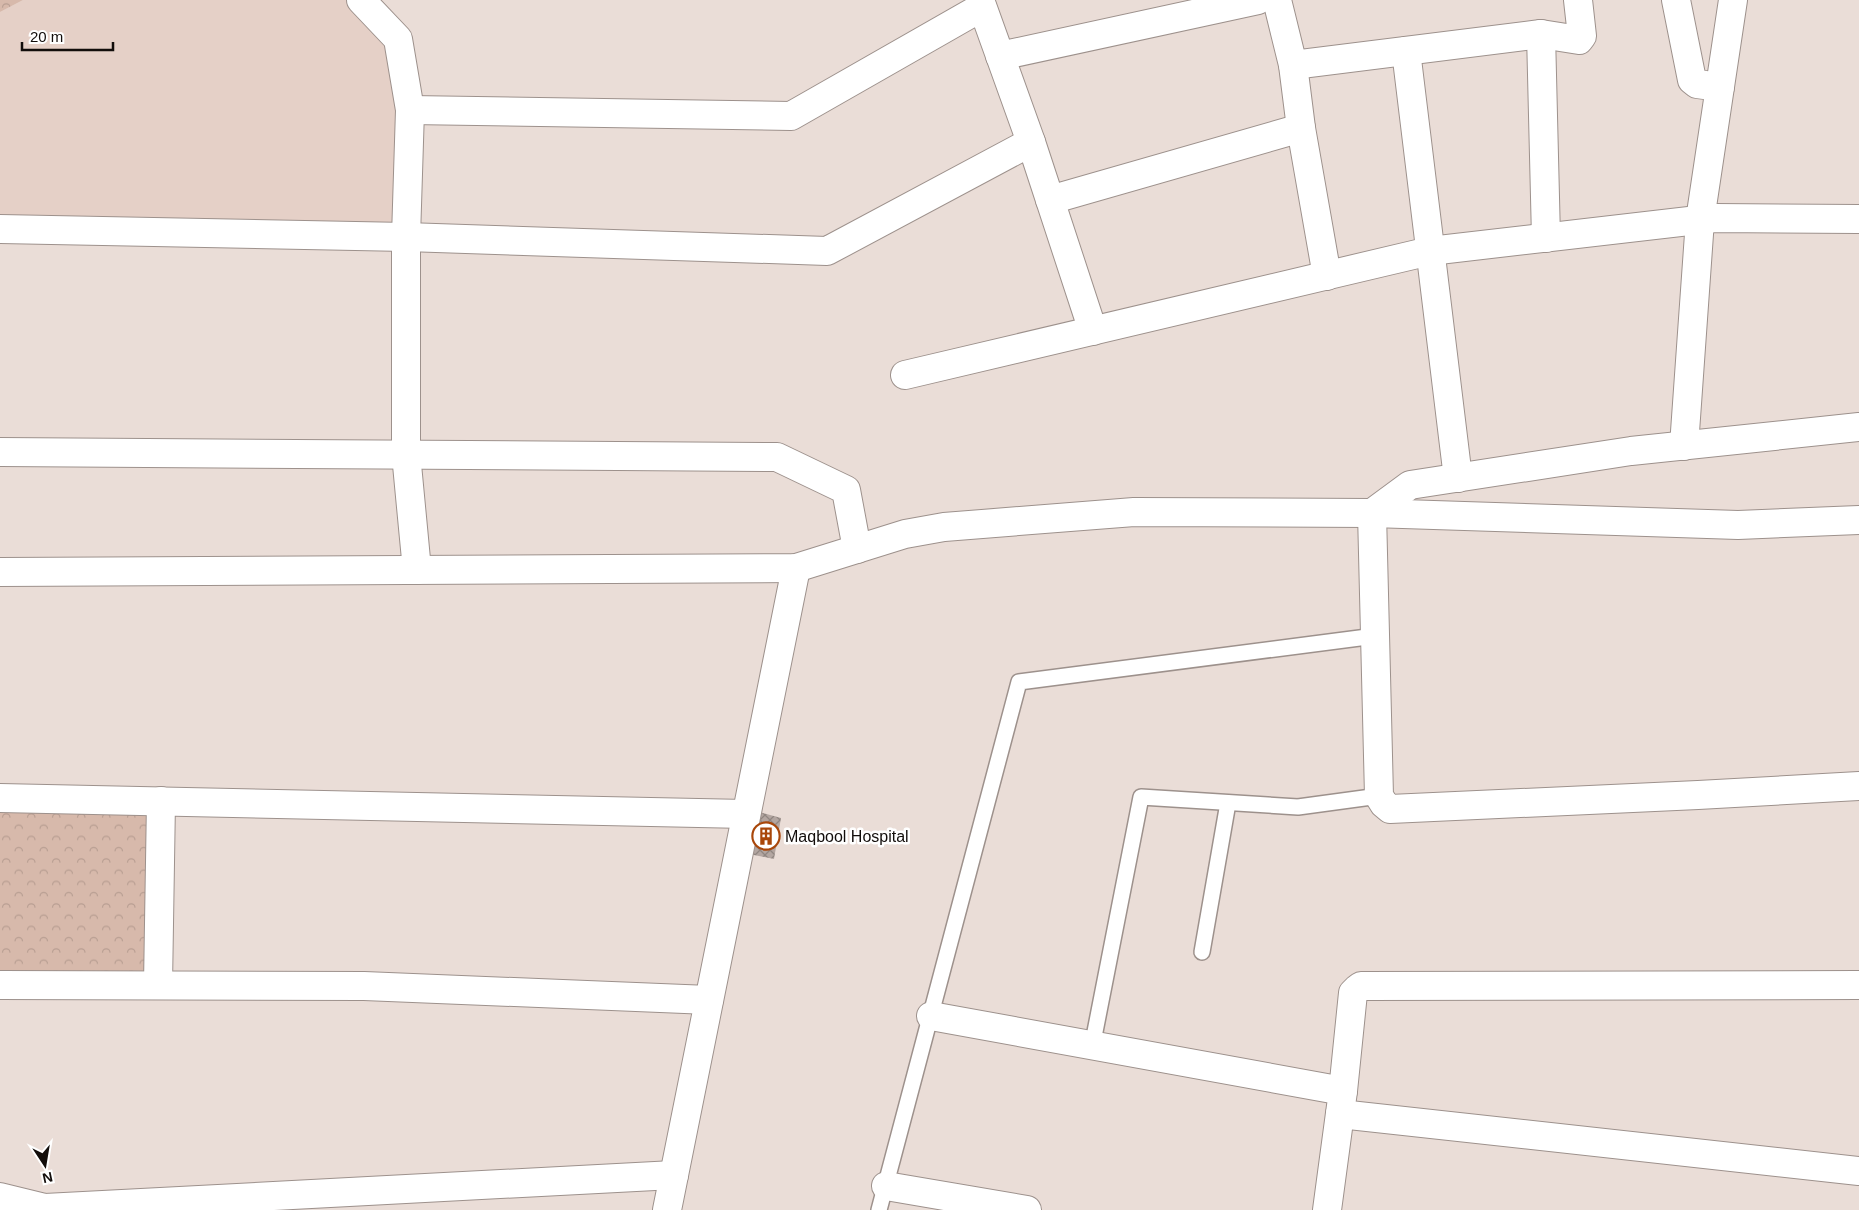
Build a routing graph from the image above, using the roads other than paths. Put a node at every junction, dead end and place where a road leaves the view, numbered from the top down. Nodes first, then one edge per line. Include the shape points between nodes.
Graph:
1 (361, 0) edge
2 (1258, 0) edge
3 (1277, 0) edge
4 (1578, 0) edge
5 (1676, 0) edge
6 (1733, 0) edge
7 (981, 3) edge
8 (1541, 34) junction
9 (1406, 51) junction
10 (1000, 56) junction
11 (1293, 65) junction
12 (1720, 87) junction
13 (410, 110) junction
14 (1301, 128) junction
15 (1031, 142) junction
16 (1050, 200) junction
17 (1859, 219) edge
18 (1700, 220) junction
19 (0, 229) edge
20 (406, 237) junction
21 (1546, 238) junction
22 (1430, 251) junction
23 (1327, 276) junction
24 (1092, 331) junction
25 (905, 375) dead end
26 (1859, 427) edge
27 (1684, 446) junction
28 (0, 452) edge
29 (406, 454) junction
30 (1458, 478) junction
31 (1372, 513) junction
32 (1859, 520) edge
33 (857, 549) junction
34 (796, 568) junction
35 (417, 570) junction
36 (0, 572) edge
37 (1375, 636) junction
38 (1859, 786) edge
39 (1379, 796) junction
40 (0, 798) edge
41 (161, 802) junction
42 (1228, 803) junction
43 (746, 814) junction
44 (1202, 952) dead end
45 (158, 985) junction
46 (1859, 985) edge
47 (0, 986) edge
48 (708, 1000) junction
49 (930, 1016) junction
50 (1092, 1047) junction
51 (1341, 1103) junction
52 (1859, 1171) edge
53 (674, 1175) junction
54 (0, 1197) edge
55 (882, 1198) edge
56 (667, 1210) edge
57 (1027, 1210) edge
58 (1327, 1210) edge

1 - 13 street via 398,40
2 - 10 street
3 - 11 street
4 - 8 street via 1582,36 1579,40
5 - 12 street via 1692,80 1697,84
6 - 12 street
7 - 10 street
7 - 13 street via 791,116
8 - 9 street
8 - 21 street
9 - 11 street
9 - 22 street
10 - 15 street
11 - 14 street
12 - 18 street
13 - 20 street
14 - 16 street
14 - 23 street
15 - 16 street
15 - 20 street via 827,251
16 - 24 street
17 - 18 street
18 - 21 street
18 - 27 street
19 - 20 street
20 - 29 street
21 - 22 street
22 - 23 street
22 - 30 street
23 - 24 street
24 - 25 street
26 - 27 street
27 - 30 street
28 - 29 street
29 - 33 street via 777,457 846,490
29 - 35 street
30 - 31 street via 1410,485
31 - 32 street via 1738,525
31 - 33 street via 1124,513 944,526
31 - 37 street
33 - 34 street
34 - 35 street
34 - 43 street
35 - 36 street
37 - 39 street
37 - 49 lane via 1019,682
38 - 39 street via 1390,809
39 - 42 lane via 1298,807
40 - 41 street
41 - 43 street
41 - 45 street
42 - 44 lane
42 - 50 lane via 1141,797
43 - 48 street
45 - 47 street
45 - 48 street via 364,986
46 - 51 street via 1362,986 1353,994
48 - 53 street
49 - 50 street
49 - 55 lane
50 - 51 street
51 - 52 street
51 - 58 street
53 - 54 street via 45,1208
53 - 56 street
55 - 57 street

